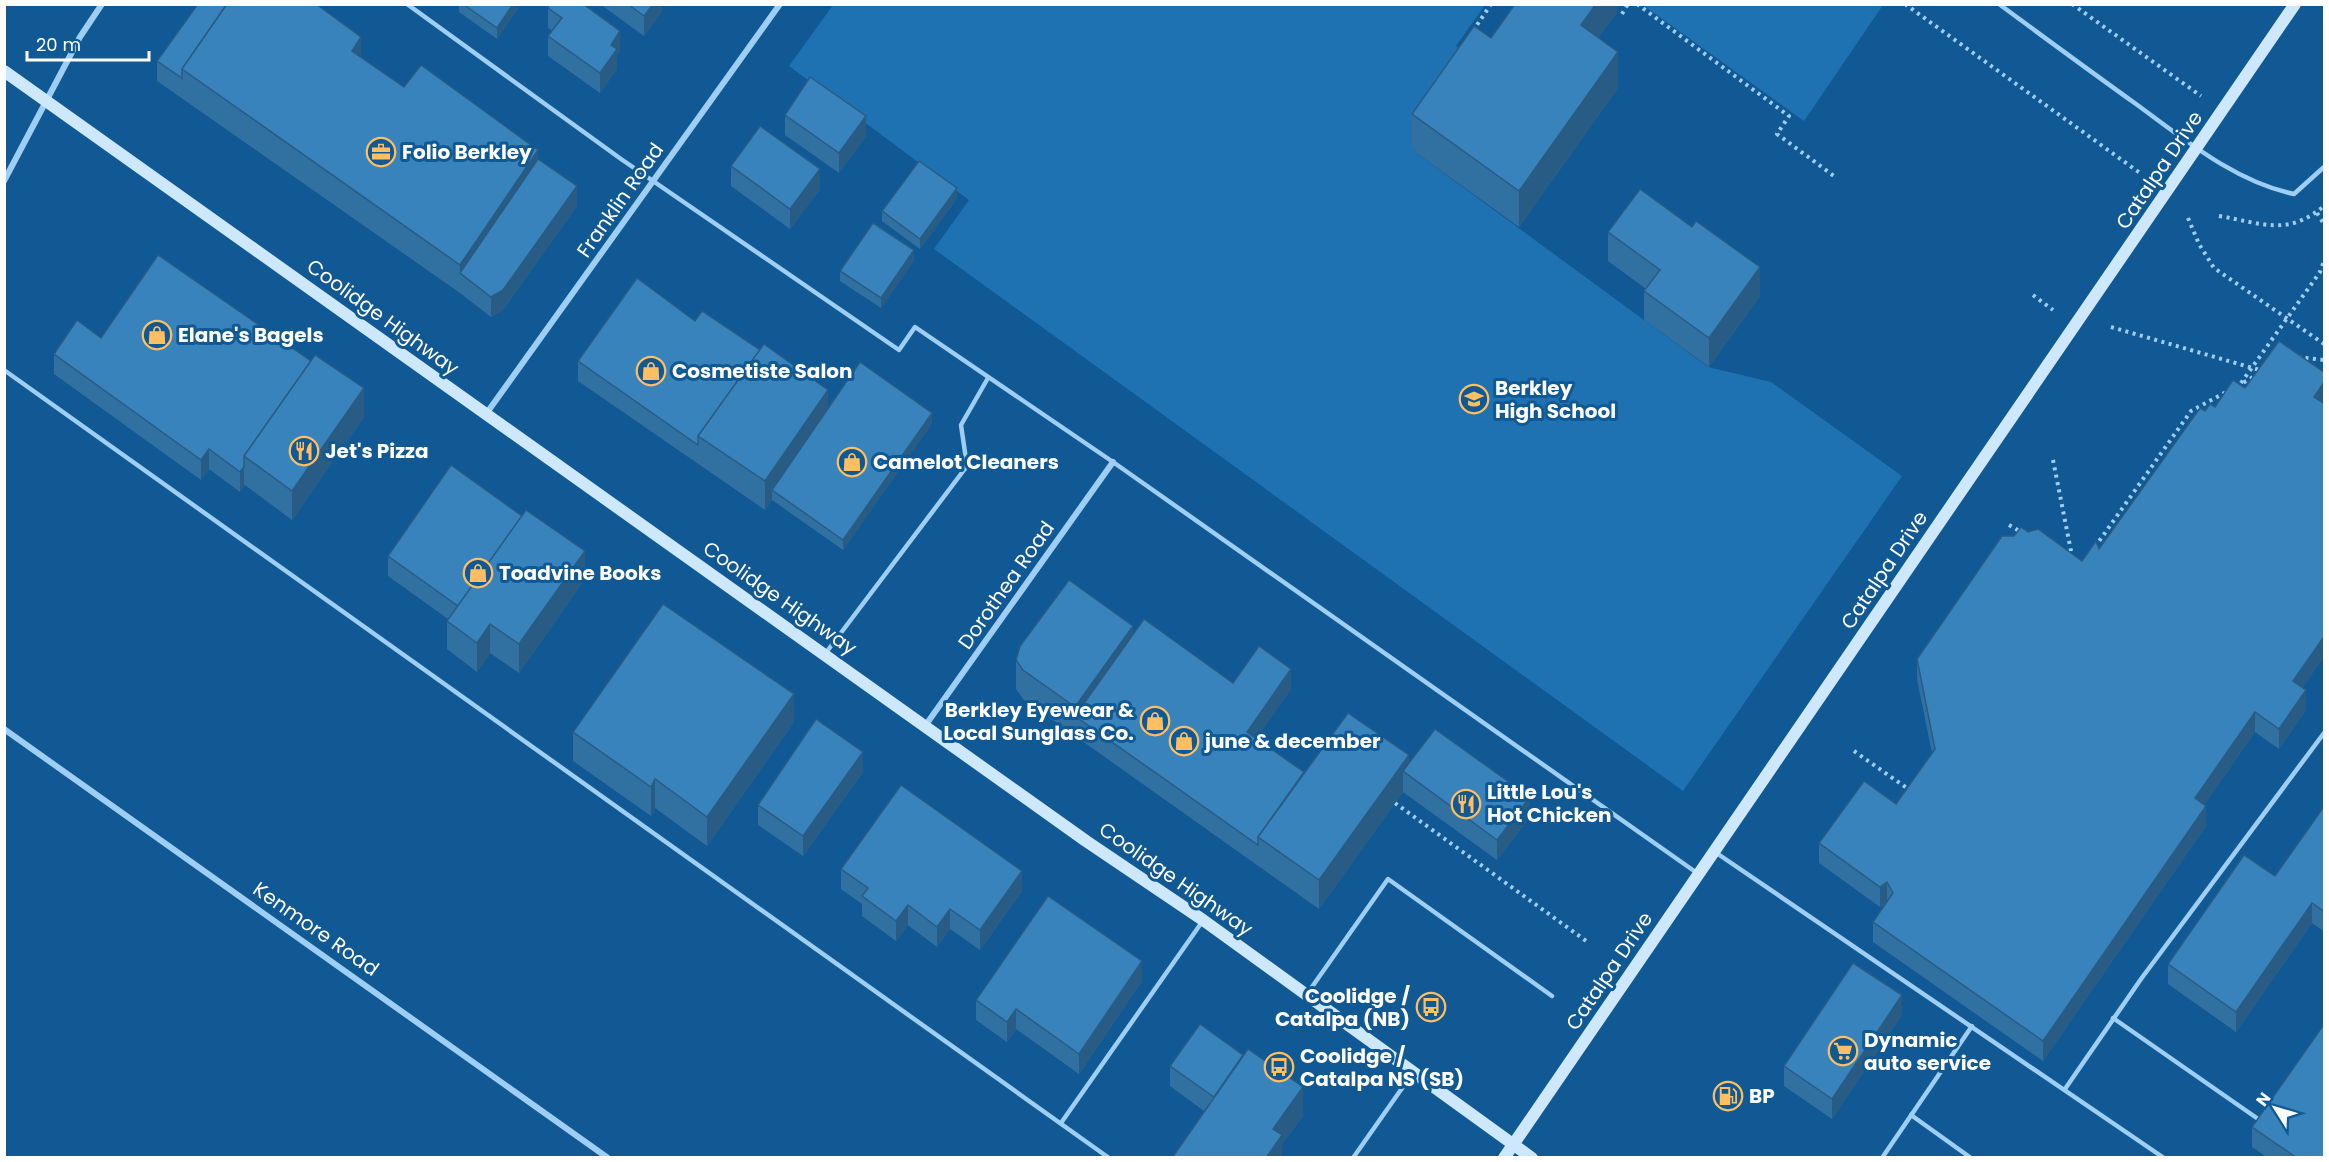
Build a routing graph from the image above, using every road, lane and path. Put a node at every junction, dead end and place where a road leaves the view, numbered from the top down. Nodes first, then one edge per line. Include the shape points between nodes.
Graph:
1 (102, 4) edge
2 (407, 4) edge
3 (780, 4) edge
4 (1491, 4) edge
5 (1628, 4) edge
6 (1637, 4) edge
7 (1905, 4) edge
8 (1999, 4) edge
9 (2072, 4) edge
10 (2295, 4) edge
11 (1622, 14) dead end
12 (1471, 34) edge
13 (4, 71) edge
14 (2197, 94) dead end
15 (47, 103) junction
16 (2197, 149) junction
17 (2325, 167) edge
18 (2140, 173) dead end
19 (1834, 176) dead end
20 (4, 181) edge
21 (653, 181) junction
22 (2325, 206) edge
23 (2317, 213) junction
24 (2219, 216) dead end
25 (2188, 218) dead end
26 (2325, 225) edge
27 (2325, 261) edge
28 (2033, 295) dead end
29 (2053, 310) dead end
30 (2287, 318) junction
31 (2111, 327) dead end
32 (2325, 344) edge
33 (2290, 356) edge
34 (2325, 360) edge
35 (2271, 363) edge
36 (2251, 368) junction
37 (4, 370) edge
38 (2264, 371) junction
39 (988, 378) junction
40 (2241, 384) junction
41 (486, 414) junction
42 (2053, 460) dead end
43 (1113, 462) junction
44 (2009, 525) dead end
45 (2027, 536) edge
46 (2064, 557) edge
47 (2088, 557) edge
48 (825, 654) junction
49 (925, 726) junction
50 (4, 729) edge
51 (2325, 733) edge
52 (1854, 751) dead end
53 (1916, 795) edge
54 (1395, 803) edge
55 (1714, 852) junction
56 (1699, 875) junction
57 (1203, 920) junction
58 (1590, 943) dead end
59 (1306, 994) junction
60 (1552, 996) dead end
61 (2114, 1018) junction
62 (1972, 1026) junction
63 (1414, 1072) junction
64 (2064, 1089) junction
65 (1911, 1115) junction
66 (1061, 1123) junction
67 (2263, 1123) edge
68 (1514, 1144) junction
69 (608, 1158) edge
70 (1109, 1158) edge
71 (1353, 1158) edge
72 (1504, 1158) edge
73 (1532, 1158) edge
74 (1882, 1158) edge
75 (1971, 1158) edge
76 (2164, 1158) edge

1 - 15 street
2 - 21 lane
3 - 21 street, Franklin Road
4 - 12 path
5 - 11 path
6 - 19 path via 1789,116 1777,134
7 - 18 path
8 - 16 lane
9 - 14 path
10 - 16 main road, Catalpa Drive
13 - 15 main road, Coolidge Highway
15 - 20 street
15 - 41 main road, Coolidge Highway
16 - 17 lane via 2271,189 2294,194
16 - 55 main road, Catalpa Drive
21 - 39 lane via 899,350 915,327
21 - 41 street, Franklin Road
22 - 23 path
23 - 24 path via 2304,222 2263,226
23 - 26 path
25 - 30 path via 2214,268
27 - 30 path
28 - 29 path
30 - 32 path
30 - 36 path
31 - 36 path
33 - 34 path
35 - 38 path
36 - 38 path
36 - 40 path
37 - 66 lane
38 - 40 path
39 - 43 lane
39 - 48 lane via 961,424 967,466
40 - 47 path via 2191,411
41 - 48 main road, Coolidge Highway
42 - 46 path via 2073,563
43 - 49 street, Dorothea Road
43 - 56 lane
44 - 45 path
48 - 49 main road, Coolidge Highway
49 - 57 main road, Coolidge Highway
50 - 69 street, Kenmore Road
51 - 61 lane
52 - 53 path
54 - 58 path
55 - 56 main road, Catalpa Drive
55 - 62 lane
56 - 68 main road, Catalpa Drive
57 - 59 main road, Coolidge Highway
57 - 66 lane
59 - 60 lane via 1388,879
59 - 63 main road, Coolidge Highway
61 - 64 lane
61 - 67 lane
62 - 64 lane
62 - 65 lane
63 - 68 main road, Coolidge Highway
63 - 71 lane
64 - 76 lane
65 - 74 lane
65 - 75 lane
66 - 70 lane
68 - 72 main road, Catalpa Drive
68 - 73 main road, Coolidge Highway

